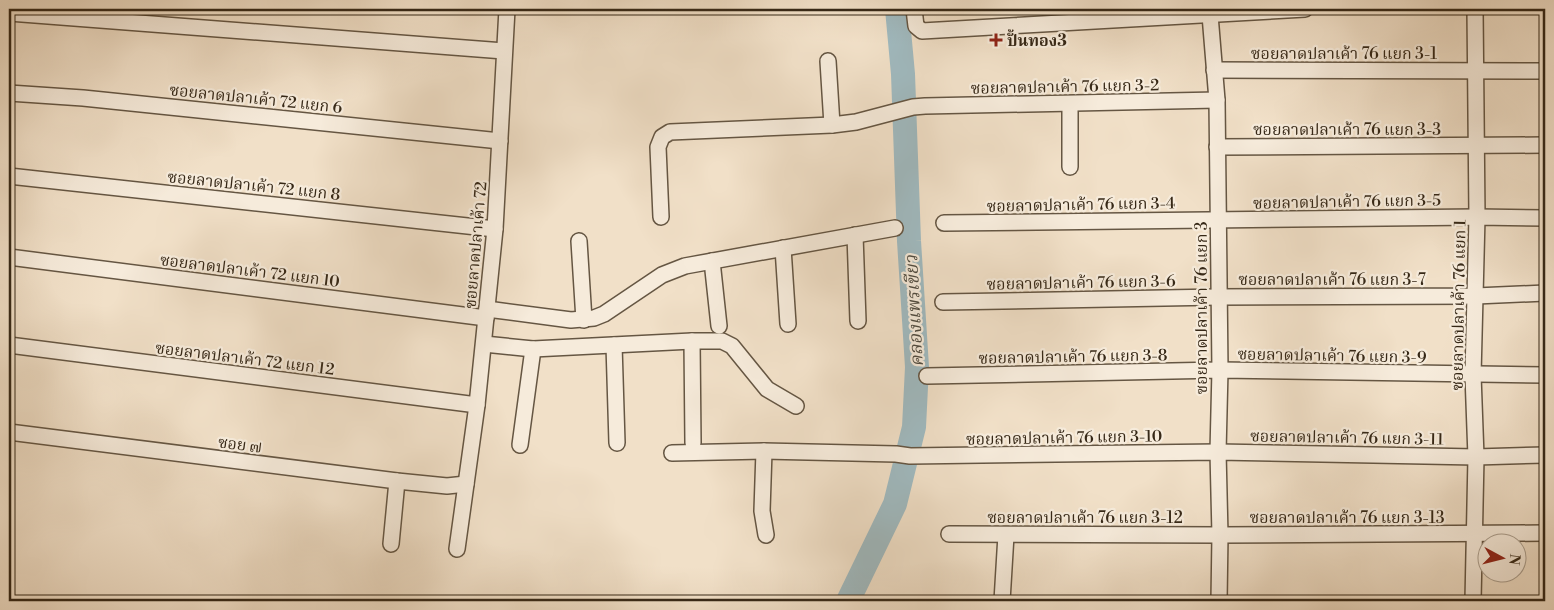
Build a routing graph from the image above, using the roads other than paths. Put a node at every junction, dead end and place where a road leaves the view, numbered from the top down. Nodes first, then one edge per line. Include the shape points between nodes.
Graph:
1 (507, 9) edge
2 (914, 9) edge
3 (1305, 9) edge
4 (1475, 9) edge
5 (9, 14) edge
6 (1210, 15) junction
7 (504, 51) junction
8 (828, 61) dead end
9 (1214, 70) junction
10 (1475, 71) junction
11 (1545, 71) edge
12 (9, 93) edge
13 (1217, 100) junction
14 (1070, 104) junction
15 (832, 124) junction
16 (500, 141) junction
17 (1545, 145) edge
18 (1476, 146) junction
19 (1217, 147) junction
20 (1070, 167) dead end
21 (9, 176) edge
22 (661, 217) dead end
23 (1477, 217) junction
24 (1545, 218) edge
25 (1219, 220) junction
26 (944, 223) dead end
27 (895, 228) dead end
28 (495, 229) junction
29 (855, 235) junction
30 (579, 241) dead end
31 (783, 248) junction
32 (9, 257) edge
33 (712, 261) junction
34 (1545, 293) edge
35 (1476, 296) junction
36 (1218, 297) junction
37 (943, 302) dead end
38 (486, 314) junction
39 (584, 320) junction
40 (858, 321) dead end
41 (788, 324) dead end
42 (719, 326) dead end
43 (692, 341) junction
44 (484, 344) junction
45 (614, 344) junction
46 (9, 345) edge
47 (534, 349) junction
48 (1220, 370) junction
49 (1473, 375) junction
50 (1545, 375) edge
51 (927, 376) dead end
52 (477, 405) junction
53 (796, 406) dead end
54 (9, 432) edge
55 (617, 443) dead end
56 (693, 443) dead end
57 (520, 445) dead end
58 (764, 450) junction
59 (672, 452) dead end
60 (1218, 452) junction
61 (1545, 455) edge
62 (1476, 457) junction
63 (397, 481) junction
64 (466, 484) junction
65 (1545, 533) edge
66 (766, 534) dead end
67 (949, 534) dead end
68 (1006, 534) junction
69 (1474, 534) junction
70 (1220, 535) junction
71 (392, 544) dead end
72 (457, 549) dead end
73 (1002, 601) edge
74 (1219, 601) edge
75 (1473, 601) edge

1 - 7 street, ซอยลาดปลาเค้า 72
2 - 6 street via 916,26 922,32
3 - 6 street
4 - 10 street, ซอยลาดปลาเค้า 76 แยก 1
5 - 7 street
6 - 9 street, ซอยลาดปลาเค้า 76 แยก 3
7 - 16 street, ซอยลาดปลาเค้า 72
8 - 15 street
9 - 10 street, ซอยลาดปลาเค้า 76 แยก 3-1
9 - 13 street, ซอยลาดปลาเค้า 76 แยก 3
10 - 11 street, ซอยลาดปลาเค้า 76 แยก 3-1
10 - 18 street, ซอยลาดปลาเค้า 76 แยก 1
12 - 16 street, ซอยลาดปลาเค้า 72 แยก 6
13 - 14 street, ซอยลาดปลาเค้า 76 แยก 3-2
13 - 19 street, ซอยลาดปลาเค้า 76 แยก 3
14 - 15 street, ซอยลาดปลาเค้า 76 แยก 3-2 via 914,107 856,122
14 - 20 street
15 - 22 street, ซอยลาดปลาเค้า 76 แยก 3-2 via 670,132 662,137 658,147
16 - 28 street, ซอยลาดปลาเค้า 72
17 - 18 street, ซอยลาดปลาเค้า 76 แยก 3-3
18 - 19 street, ซอยลาดปลาเค้า 76 แยก 3-3
18 - 23 street, ซอยลาดปลาเค้า 76 แยก 1
19 - 25 street, ซอยลาดปลาเค้า 76 แยก 3
21 - 28 street, ซอยลาดปลาเค้า 72 แยก 8
23 - 24 street, ซอยลาดปลาเค้า 76 แยก 3-5
23 - 25 street, ซอยลาดปลาเค้า 76 แยก 3-5
23 - 35 street, ซอยลาดปลาเค้า 76 แยก 1
25 - 26 street, ซอยลาดปลาเค้า 76 แยก 3-4
25 - 36 street, ซอยลาดปลาเค้า 76 แยก 3
27 - 29 street
28 - 38 street, ซอยลาดปลาเค้า 72
29 - 31 street
29 - 40 street
30 - 39 street
31 - 33 street
31 - 41 street
32 - 38 street, ซอยลาดปลาเค้า 72 แยก 10
33 - 39 street via 662,275 604,314
33 - 42 street
34 - 35 street, ซอยลาดปลาเค้า 76 แยก 3-7
35 - 36 street, ซอยลาดปลาเค้า 76 แยก 3-7
35 - 49 street, ซอยลาดปลาเค้า 76 แยก 1
36 - 37 street, ซอยลาดปลาเค้า 76 แยก 3-6
36 - 48 street, ซอยลาดปลาเค้า 76 แยก 3
38 - 39 street, ซอยลาดปลาเค้า 72 แยก 10
38 - 44 street, ซอยลาดปลาเค้า 72
43 - 45 street
43 - 53 street via 722,342 732,346 767,389
43 - 56 street
44 - 47 street
44 - 52 street, ซอยลาดปลาเค้า 72
45 - 47 street
45 - 55 street
46 - 52 street, ซอยลาดปลาเค้า 72 แยก 12
47 - 57 street
48 - 49 street, ซอยลาดปลาเค้า 76 แยก 3-9
48 - 51 street, ซอยลาดปลาเค้า 76 แยก 3-8
48 - 60 street, ซอยลาดปลาเค้า 76 แยก 3
49 - 50 street, ซอยลาดปลาเค้า 76 แยก 3-9
49 - 62 street, ซอยลาดปลาเค้า 76 แยก 1
52 - 64 street, ซอยลาดปลาเค้า 72
54 - 63 street, ซอย ๗
58 - 59 street, ซอยลาดปลาเค้า 76 แยก 3-10
58 - 60 street, ซอยลาดปลาเค้า 76 แยก 3-10 via 903,455
58 - 66 street via 762,511
60 - 62 street, ซอยลาดปลาเค้า 76 แยก 3-11
60 - 70 street, ซอยลาดปลาเค้า 76 แยก 3
61 - 62 street, ซอยลาดปลาเค้า 76 แยก 3-11
62 - 69 street, ซอยลาดปลาเค้า 76 แยก 1
63 - 64 street, ซอย ๗ via 447,486
63 - 71 street
64 - 72 street, ซอยลาดปลาเค้า 72
65 - 69 street, ซอยลาดปลาเค้า 76 แยก 3-13
67 - 68 street, ซอยลาดปลาเค้า 76 แยก 3-12
68 - 70 street, ซอยลาดปลาเค้า 76 แยก 3-12
68 - 73 street
69 - 70 street, ซอยลาดปลาเค้า 76 แยก 3-13
69 - 75 street, ซอยลาดปลาเค้า 76 แยก 1
70 - 74 street, ซอยลาดปลาเค้า 76 แยก 3

